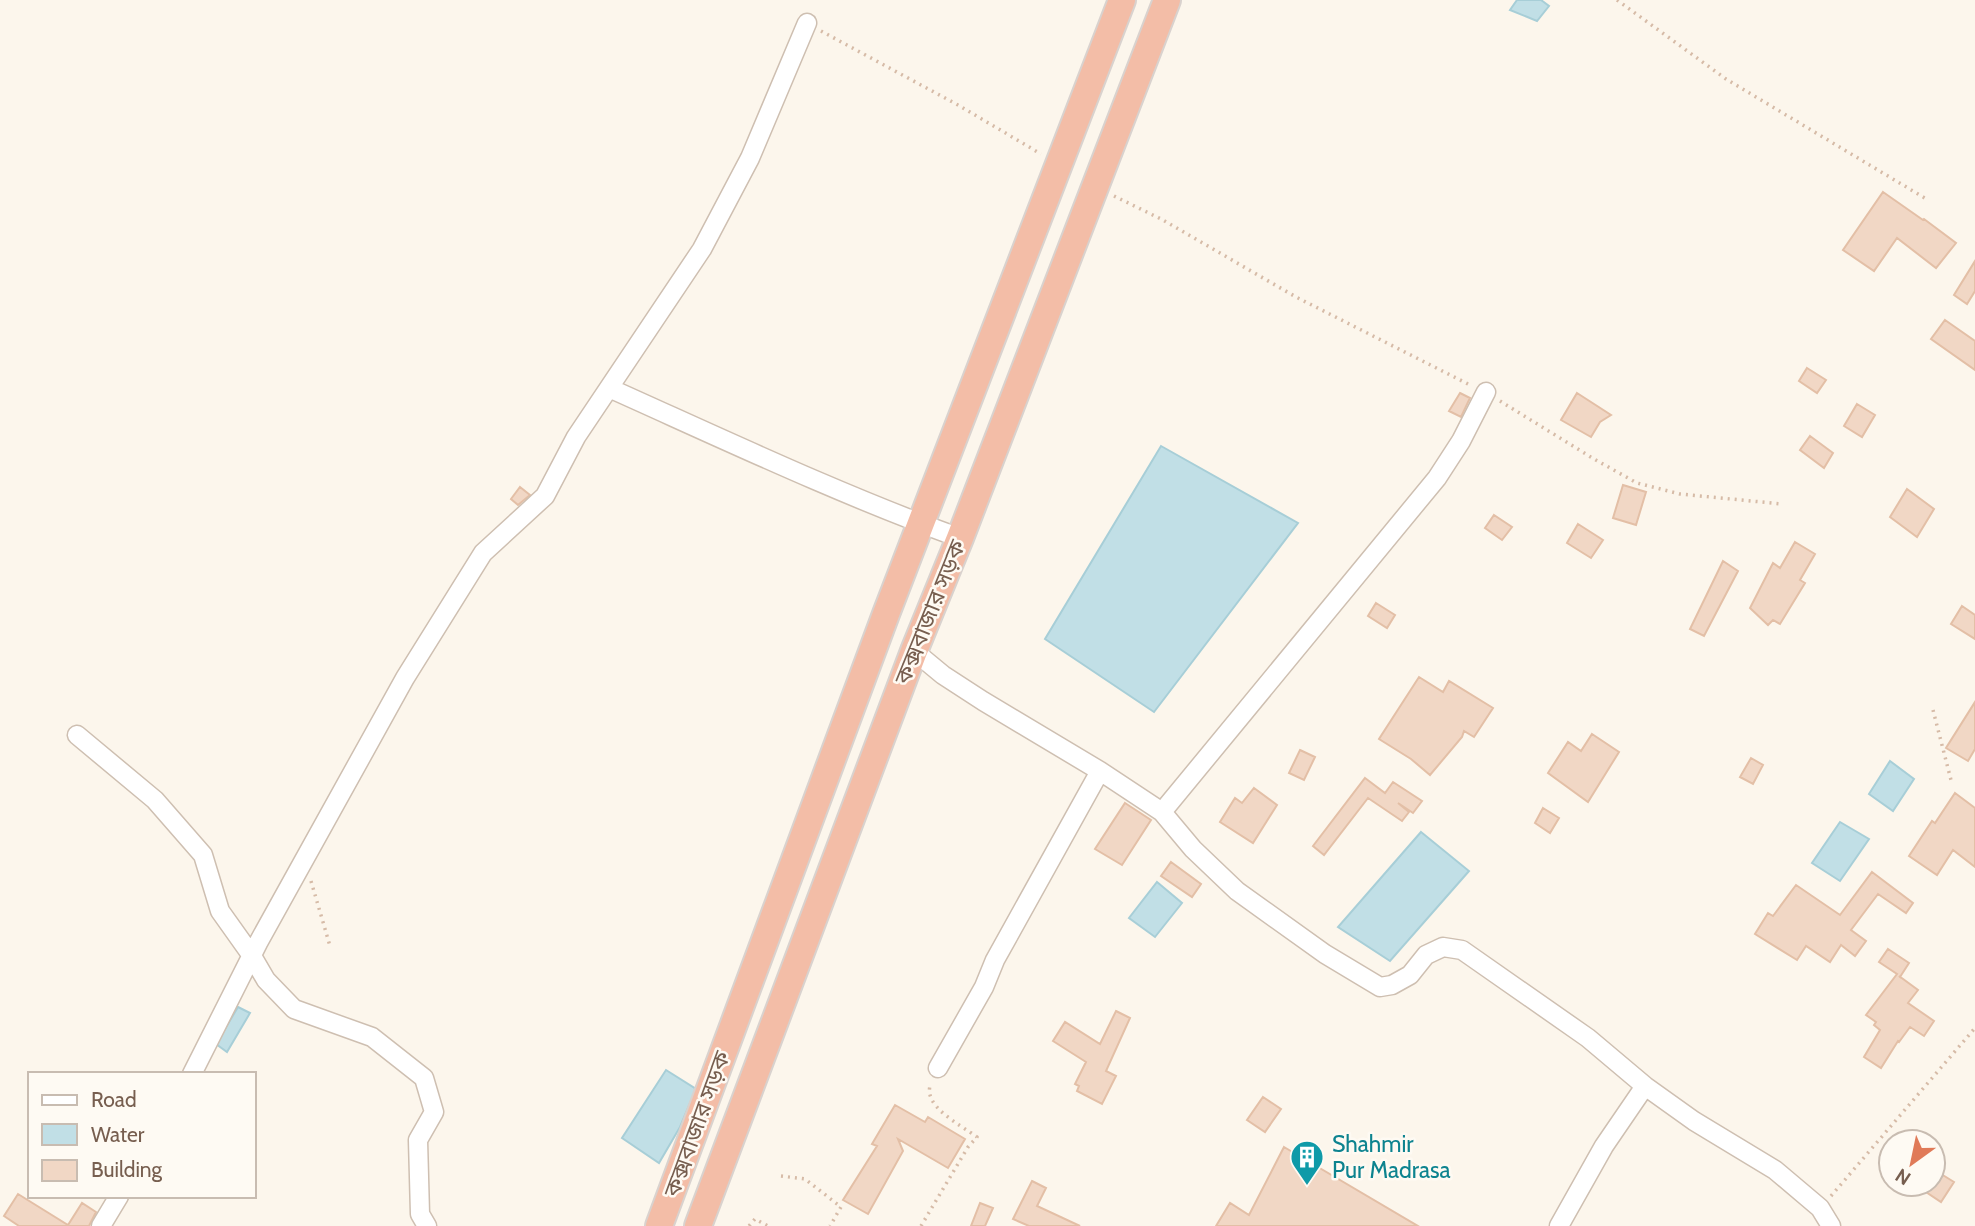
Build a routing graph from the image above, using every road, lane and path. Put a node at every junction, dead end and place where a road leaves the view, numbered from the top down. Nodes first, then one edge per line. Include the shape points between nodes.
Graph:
1 (1122, 0) edge
2 (1167, 0) edge
3 (1617, 0) edge
4 (807, 23) joint
5 (1059, 164) junction
6 (1094, 186) junction
7 (1928, 200) dead end
8 (609, 388) junction
9 (1486, 392) junction
10 (1782, 504) dead end
11 (920, 524) junction
12 (960, 538) junction
13 (914, 651) junction
14 (1933, 710) dead end
15 (78, 735) dead end
16 (1100, 771) junction
17 (1952, 784) dead end
18 (1162, 811) junction
19 (305, 860) junction
20 (330, 946) dead end
21 (252, 956) junction
22 (1975, 1028) edge
23 (938, 1068) joint
24 (193, 1072) edge
25 (1645, 1086) junction
26 (781, 1176) dead end
27 (118, 1198) edge
28 (1820, 1208) junction
29 (101, 1226) edge
30 (427, 1226) edge
31 (659, 1226) edge
32 (698, 1226) edge
33 (749, 1226) edge
34 (768, 1226) edge
35 (830, 1226) edge
36 (920, 1226) edge
37 (1559, 1226) edge
38 (1831, 1226) edge

1 - 5 highway, কক্সবাজার সড়ক
2 - 6 highway, কক্সবাজার সড়ক
3 - 7 path via 1726,79
4 - 5 path
4 - 8 street via 750,158 702,248
5 - 11 highway, কক্সবাজার সড়ক
6 - 9 path via 1296,297
6 - 12 highway, কক্সবাজার সড়ক
8 - 11 street
8 - 19 street via 545,496 483,553 405,678
9 - 10 path via 1637,483 1680,494
9 - 18 street via 1437,478
11 - 12 street
11 - 31 highway, কক্সবাজার সড়ক
12 - 13 highway, কক্সবাজার সড়ক
13 - 16 street via 973,695
13 - 32 highway, কক্সবাজার সড়ক
14 - 17 path
15 - 21 street via 155,800 203,855 220,911
16 - 18 street
16 - 23 street
18 - 25 street via 1237,891 1380,987 1410,975 1426,955 1443,947 1462,950 1588,1038
19 - 20 path
19 - 21 street
21 - 24 street
21 - 30 street via 265,980 294,1009 372,1037 424,1078 434,1112 418,1140 420,1214
22 - 28 path
23 - 36 path via 929,1095 938,1109 977,1137
25 - 28 street via 1775,1170
25 - 37 street via 1604,1146
26 - 35 path via 805,1179 841,1207
27 - 29 street
28 - 38 street
33 - 34 path via 755,1219

